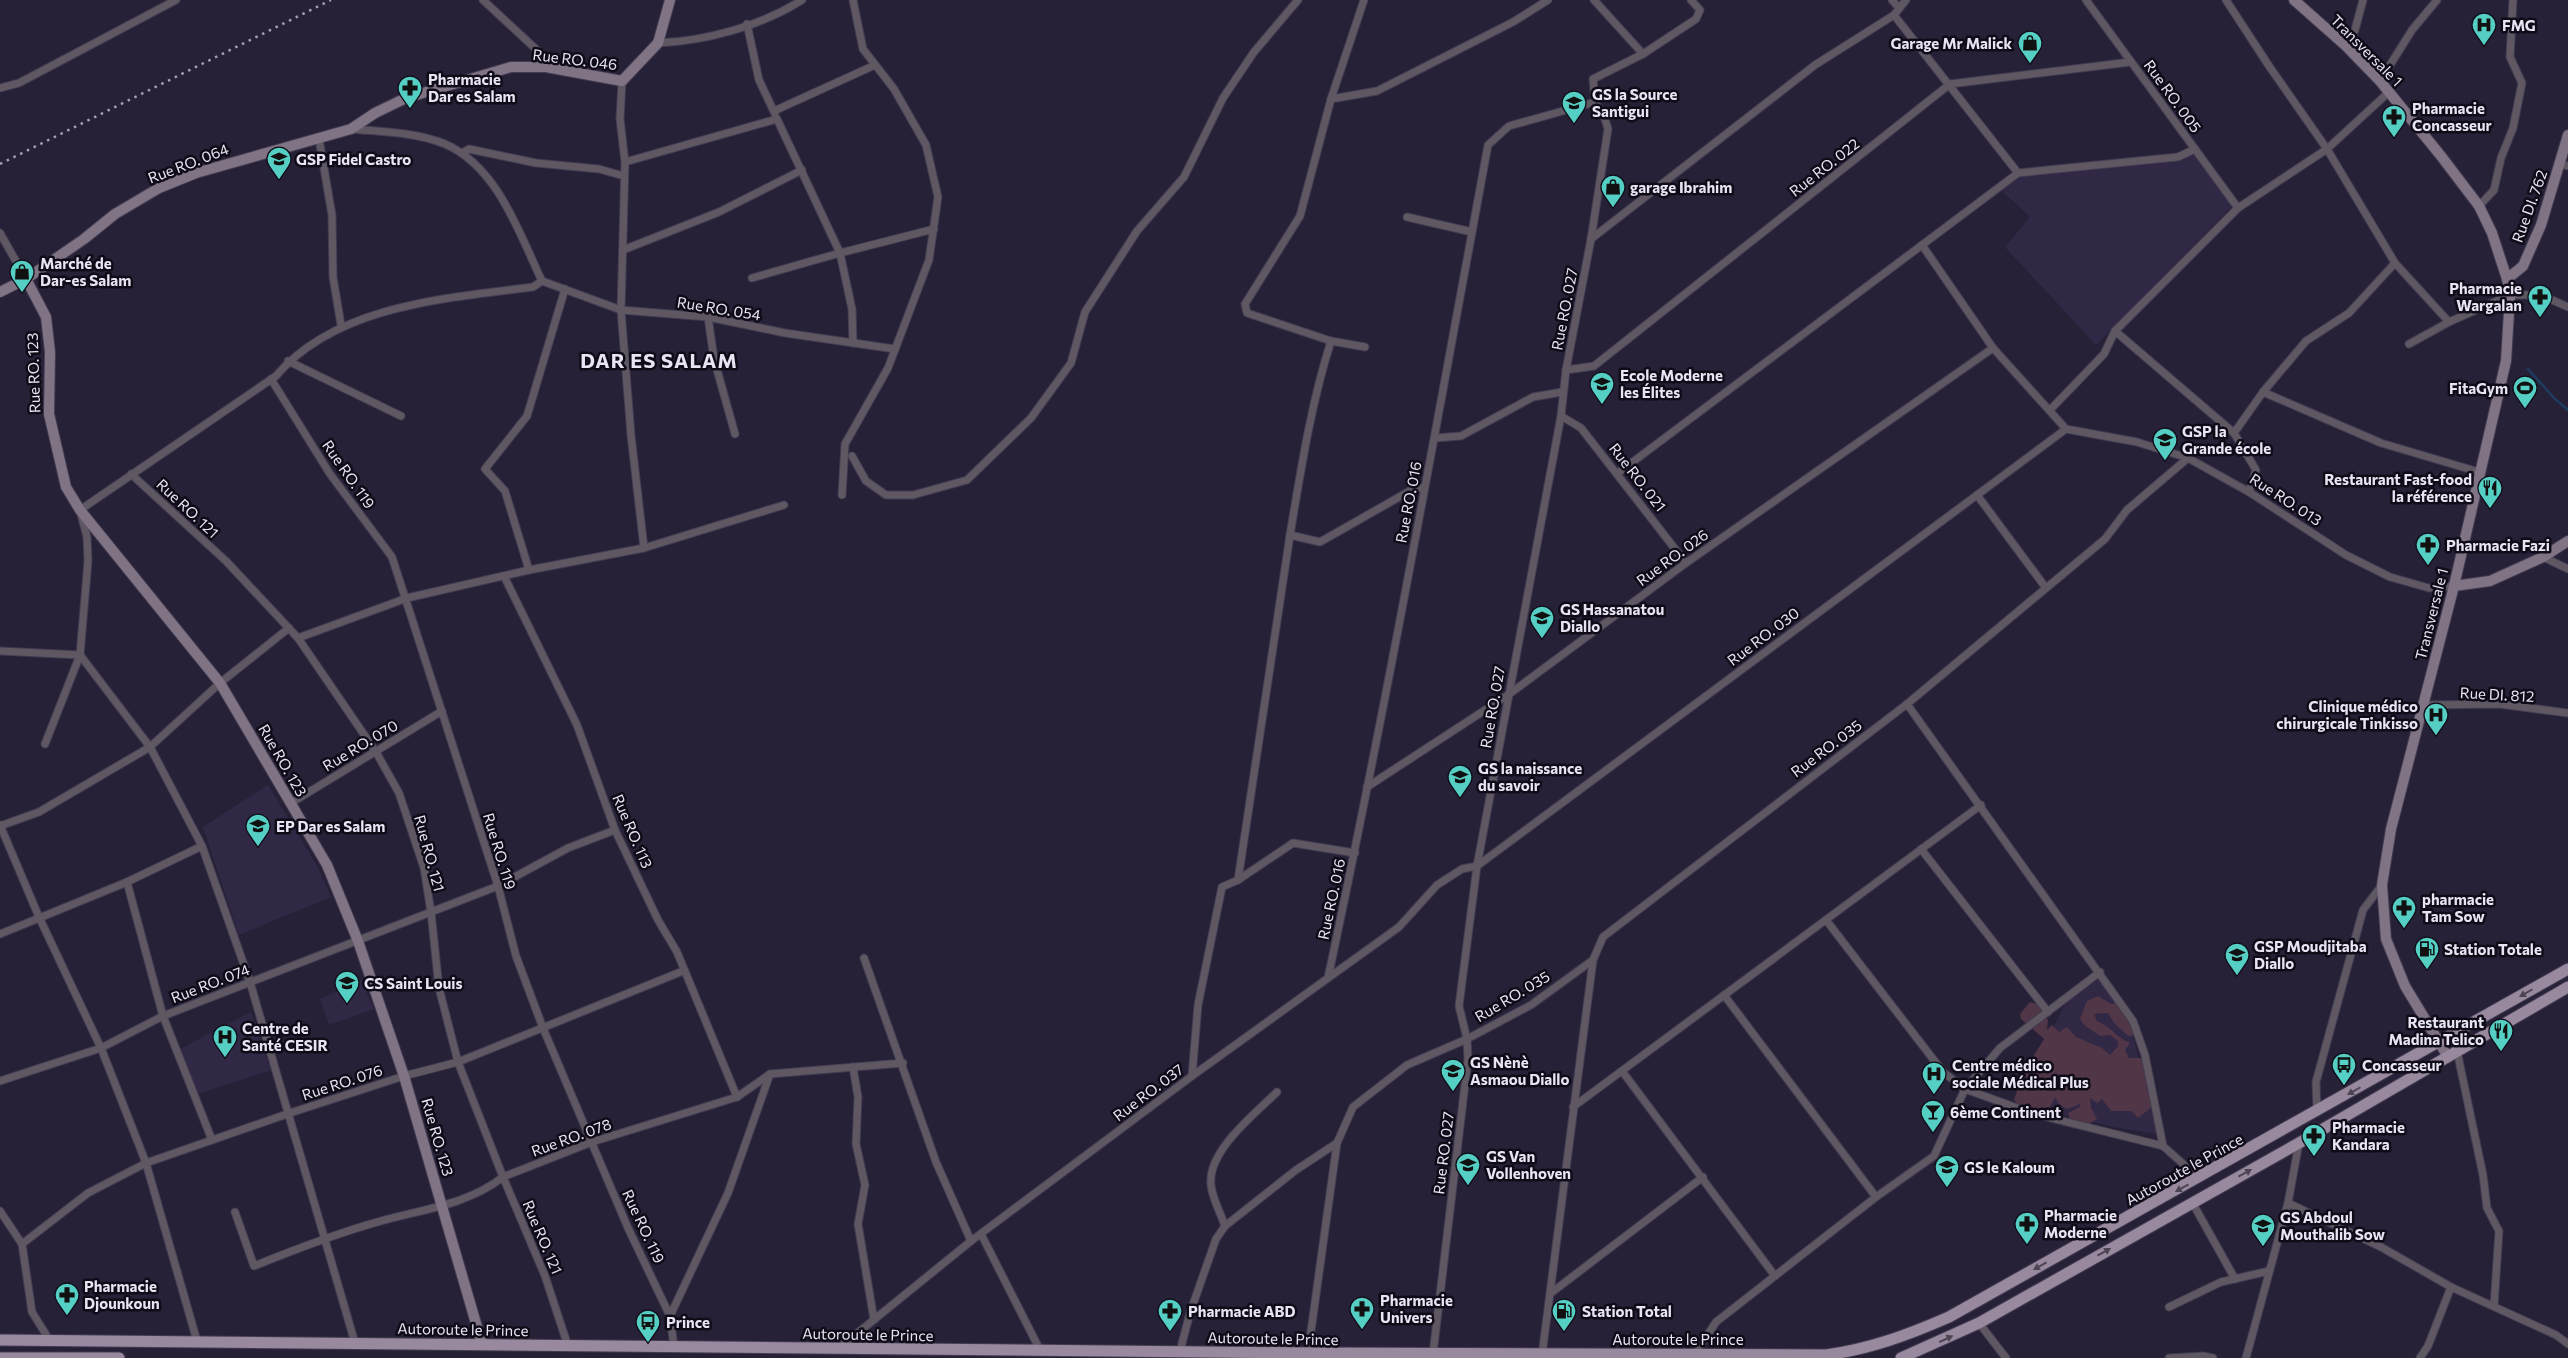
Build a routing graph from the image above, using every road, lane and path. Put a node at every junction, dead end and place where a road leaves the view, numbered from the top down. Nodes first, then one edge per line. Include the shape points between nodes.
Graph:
1 (176, 0) edge
2 (483, 0) edge
3 (670, 0) edge
4 (802, 0) edge
5 (853, 0) edge
6 (1298, 0) edge
7 (1364, 0) edge
8 (1548, 0) edge
9 (1594, 0) edge
10 (1691, 0) edge
11 (1892, 0) edge
12 (1906, 0) edge
13 (2086, 0) edge
14 (2226, 0) edge
15 (2294, 0) edge
16 (2363, 0) edge
17 (2437, 0) edge
18 (2513, 0) edge
19 (1899, 8) junction
20 (1894, 15) junction
21 (746, 24) junction
22 (658, 43) junction
23 (2346, 46) junction
24 (1643, 54) junction
25 (2131, 62) junction
26 (875, 65) junction
27 (546, 67) junction
28 (622, 81) junction
29 (2380, 81) junction
30 (1950, 84) junction
31 (0, 88) edge
32 (2389, 92) junction
33 (1331, 99) junction
34 (1595, 102) junction
35 (774, 111) junction
36 (777, 119) junction
37 (352, 129) junction
38 (2568, 135) edge
39 (319, 139) junction
40 (2195, 148) junction
41 (2327, 149) junction
42 (462, 153) junction
43 (625, 162) junction
44 (2564, 165) edge
45 (802, 170) junction
46 (2018, 173) junction
47 (624, 176) junction
48 (2479, 206) junction
49 (2238, 208) junction
50 (1408, 217) dead end
51 (934, 229) junction
52 (1472, 232) junction
53 (0, 233) edge
54 (1591, 239) junction
55 (1922, 245) junction
56 (623, 250) junction
57 (840, 253) junction
58 (2396, 263) junction
59 (752, 278) dead end
60 (26, 279) junction
61 (2507, 279) junction
62 (542, 281) junction
63 (565, 289) junction
64 (0, 292) edge
65 (2510, 295) junction
66 (2568, 306) edge
67 (622, 310) junction
68 (708, 317) junction
69 (2450, 322) junction
70 (341, 326) junction
71 (2115, 331) junction
72 (1331, 341) junction
73 (853, 343) junction
74 (2409, 344) dead end
75 (1365, 347) dead end
76 (895, 348) junction
77 (1993, 348) junction
78 (288, 361) junction
79 (1566, 370) junction
80 (271, 379) junction
81 (1562, 392) junction
82 (2264, 392) junction
83 (2050, 410) junction
84 (401, 416) dead end
85 (1561, 416) junction
86 (2066, 429) junction
87 (2234, 432) junction
88 (735, 434) dead end
89 (1434, 438) junction
90 (852, 456) dead end
91 (2188, 458) junction
92 (2480, 472) junction
93 (1618, 473) junction
94 (132, 474) junction
95 (1424, 488) junction
96 (2250, 492) junction
97 (1977, 494) junction
98 (842, 495) dead end
99 (784, 505) dead end
100 (80, 510) junction
101 (1290, 535) junction
102 (2568, 541) edge
103 (644, 548) junction
104 (2543, 557) junction
105 (1686, 563) junction
106 (2568, 569) edge
107 (529, 570) junction
108 (504, 576) junction
109 (2454, 586) junction
110 (2046, 588) junction
111 (407, 598) junction
112 (289, 628) junction
113 (298, 638) junction
114 (0, 651) edge
115 (80, 656) junction
116 (220, 683) junction
117 (1508, 695) junction
118 (1907, 704) junction
119 (2424, 705) junction
120 (442, 711) junction
121 (2568, 713) edge
122 (45, 744) dead end
123 (150, 747) junction
124 (376, 752) junction
125 (1367, 787) junction
126 (291, 803) junction
127 (1981, 805) junction
128 (0, 826) edge
129 (615, 830) junction
130 (202, 846) junction
131 (1922, 849) junction
132 (1355, 852) junction
133 (1477, 866) junction
134 (1238, 880) junction
135 (127, 882) junction
136 (2382, 885) junction
137 (498, 886) junction
138 (431, 912) junction
139 (39, 917) junction
140 (1826, 920) junction
141 (0, 934) edge
142 (358, 942) junction
143 (864, 958) dead end
144 (1593, 960) junction
145 (2568, 969) edge
146 (683, 971) junction
147 (2100, 972) junction
148 (1328, 978) junction
149 (250, 982) junction
150 (2568, 987) edge
151 (1724, 995) junction
152 (2048, 1012) junction
153 (164, 1016) junction
154 (543, 1028) junction
155 (1467, 1039) junction
156 (2439, 1042) junction
157 (102, 1048) junction
158 (2453, 1054) junction
159 (458, 1062) junction
160 (903, 1064) junction
161 (853, 1067) junction
162 (1622, 1071) junction
163 (770, 1074) junction
164 (404, 1076) junction
165 (1192, 1076) junction
166 (0, 1081) edge
167 (1965, 1089) junction
168 (1277, 1092) dead end
169 (737, 1097) junction
170 (1573, 1107) junction
171 (2317, 1112) junction
172 (290, 1113) junction
173 (212, 1140) junction
174 (592, 1142) junction
175 (1337, 1143) junction
176 (2299, 1143) junction
177 (2163, 1146) junction
178 (146, 1163) junction
179 (502, 1177) junction
180 (1703, 1177) junction
181 (2199, 1178) junction
182 (1876, 1197) junction
183 (2192, 1202) junction
184 (2288, 1203) junction
185 (442, 1207) junction
186 (0, 1210) edge
187 (235, 1212) dead end
188 (1225, 1226) junction
189 (981, 1234) junction
190 (326, 1237) junction
191 (971, 1241) junction
192 (22, 1244) junction
193 (2270, 1271) junction
194 (1775, 1276) junction
195 (2235, 1279) junction
196 (2451, 1287) junction
197 (1551, 1293) junction
198 (2494, 1306) junction
199 (2169, 1307) dead end
200 (670, 1316) junction
201 (874, 1320) junction
202 (1979, 1323) junction
203 (0, 1340) edge
204 (50, 1341) junction
205 (197, 1341) junction
206 (355, 1343) junction
207 (482, 1344) junction
208 (2568, 1344) edge
209 (568, 1346) junction
210 (674, 1347) junction
211 (838, 1348) junction
212 (1040, 1350) junction
213 (1180, 1352) junction
214 (1308, 1353) junction
215 (1433, 1354) junction
216 (1695, 1354) junction
217 (1542, 1355) junction
218 (1907, 1357) edge
219 (0, 1358) edge
220 (118, 1358) edge
221 (2006, 1358) edge
222 (2169, 1358) edge
223 (2213, 1358) edge
224 (2246, 1358) edge
225 (2420, 1358) edge

1 - 31 street via 19,83
2 - 27 street via 538,51
3 - 22 street, Rue RO. 046
4 - 21 street via 782,12
5 - 26 street via 863,49
6 - 90 street via 1254,52 1228,91 1184,176 1137,231 1085,312 1071,363 1031,418 967,480 913,495 886,495 866,481
7 - 33 street
8 - 33 street via 1513,22 1377,91
9 - 24 street
10 - 24 street via 1700,10 1696,19
11 - 19 street
12 - 19 street
13 - 25 street, Rue RO. 005
14 - 41 street
15 - 23 street, Transversale 1
16 - 23 street via 2355,30
17 - 29 street via 2412,30
18 - 48 street via 2510,58 2522,82 2513,128 2501,158 2494,190
19 - 20 street
20 - 30 street
20 - 54 street via 1814,65
21 - 22 street via 685,42
21 - 35 street via 759,80
22 - 28 street, Rue RO. 046
23 - 29 street, Transversale 1
24 - 34 street via 1592,78
25 - 30 street
25 - 40 street, Rue RO. 005
26 - 35 street
26 - 51 street via 894,89 926,145 938,197
27 - 28 street, Rue RO. 046
27 - 37 street, Rue RO. 046 via 504,68 406,98
28 - 43 street via 620,119
29 - 32 street, Transversale 1
30 - 46 street
30 - 79 street, Rue RO. 022 via 1594,366
32 - 41 street
32 - 48 street, Transversale 1
33 - 72 street via 1300,216 1245,304 1247,312
34 - 52 street, Rue RO. 016 via 1509,126 1488,145
34 - 54 street, Rue RO. 027 via 1608,129
35 - 36 street
36 - 43 street
36 - 45 street
37 - 39 street, Rue RO. 064
37 - 42 street via 405,134 444,144
38 - 44 street, Rue DI. 762
39 - 60 street, Rue RO. 064 via 205,170 159,188 115,214
39 - 70 street via 332,215 333,277
40 - 46 street via 2178,157
40 - 49 street, Rue RO. 005
41 - 49 street
41 - 58 street
42 - 47 street via 469,149 536,163 599,169
42 - 62 street via 480,169 506,206
43 - 47 street
44 - 61 street, Rue DI. 762 via 2523,266
45 - 56 street via 719,212
45 - 57 street
46 - 55 street
47 - 56 street
48 - 61 street, Transversale 1
49 - 71 street
50 - 52 street
51 - 57 street
51 - 76 street via 929,260
52 - 89 street, Rue RO. 016
53 - 60 street, Rue RO. 123
54 - 79 street, Rue RO. 027
55 - 77 street
55 - 93 street
56 - 67 street
57 - 59 street
57 - 73 street via 852,309
58 - 69 street
58 - 82 street via 2348,313 2306,341
60 - 64 street, Rue RO. 064
60 - 100 street, Rue RO. 123 via 46,317 50,352 49,414 66,488
61 - 65 street, Transversale 1
62 - 63 street, Rue RO. 054
62 - 70 street via 533,287 431,300
63 - 67 street, Rue RO. 054
63 - 107 street via 527,416 485,469 504,491
65 - 66 street via 2541,295
65 - 69 street
65 - 92 street, Transversale 1 via 2506,361
67 - 68 street, Rue RO. 054
67 - 103 street via 631,435
68 - 73 street, Rue RO. 054
68 - 88 street via 714,359
69 - 74 street
70 - 78 street
71 - 83 street via 2104,354
71 - 87 street
72 - 75 street
72 - 101 street via 1309,424
73 - 76 street, Rue RO. 054
76 - 98 street via 888,368 845,444
77 - 83 street
77 - 105 street, Rue RO. 026
78 - 80 street
78 - 84 street
79 - 81 street, Rue RO. 027
80 - 94 street
80 - 111 street, Rue RO. 119 via 330,474 392,557
81 - 85 street, Rue RO. 027
81 - 89 street via 1533,397 1460,436
82 - 87 street
82 - 92 street via 2381,443
83 - 86 street
85 - 93 street, Rue RO. 021 via 1581,428
85 - 117 street, Rue RO. 027
86 - 91 street, Rue RO. 013 via 2138,442
86 - 97 street, Rue RO. 030
87 - 96 street via 2256,470
89 - 95 street, Rue RO. 016
91 - 96 street, Rue RO. 013
91 - 110 street, Rue RO. 035 via 2127,510 2106,539
92 - 109 street, Transversale 1
93 - 105 street, Rue RO. 021
94 - 100 street
94 - 112 street, Rue RO. 121 via 226,561
95 - 101 street via 1414,488 1320,542
95 - 125 street, Rue RO. 016
96 - 109 street, Rue RO. 013 via 2346,554 2390,577 2429,588
97 - 110 street
97 - 133 street, Rue RO. 030
99 - 103 street
100 - 115 street via 87,537 88,561
100 - 116 street, Rue RO. 123
101 - 134 street
102 - 104 street
103 - 107 street
104 - 106 street
104 - 109 street via 2490,580
105 - 117 street, Rue RO. 026
107 - 108 street
108 - 111 street
108 - 129 street, Rue RO. 113 via 577,725
109 - 119 street, Transversale 1
110 - 118 street, Rue RO. 035
111 - 113 street
111 - 120 street, Rue RO. 119
112 - 113 street, Rue RO. 121
112 - 116 street
113 - 124 street, Rue RO. 121
114 - 115 street
115 - 122 street
115 - 123 street
116 - 123 street
116 - 126 street, Rue RO. 123
117 - 125 street, Rue RO. 026
117 - 133 street, Rue RO. 027
118 - 127 street
118 - 144 street, Rue RO. 035 via 1603,937
119 - 121 street, Rue DI. 812 via 2500,704
119 - 136 street, Transversale 1 via 2391,830
120 - 124 street, Rue RO. 070
120 - 137 street, Rue RO. 119
123 - 128 street via 39,812
123 - 130 street
124 - 126 street, Rue RO. 070
124 - 138 street, Rue RO. 121 via 399,793 424,868
125 - 132 street, Rue RO. 016
126 - 142 street, Rue RO. 123 via 327,866
127 - 131 street
127 - 147 street
128 - 139 street
129 - 137 street, Rue RO. 074 via 568,848
129 - 146 street, Rue RO. 113 via 677,952
130 - 135 street
130 - 149 street
131 - 140 street
131 - 152 street
132 - 134 street via 1293,843
132 - 148 street, Rue RO. 016
133 - 148 street, Rue RO. 037 via 1462,869 1437,885 1399,927
133 - 155 street, Rue RO. 027 via 1459,1006
134 - 165 street via 1222,888 1198,1005
135 - 139 street
135 - 153 street
136 - 156 street, Transversale 1 via 2386,939 2405,986
136 - 171 street via 2363,910 2316,1082
137 - 138 street, Rue RO. 074
137 - 154 street, Rue RO. 119 via 516,956
138 - 142 street, Rue RO. 074
138 - 159 street, Rue RO. 121 via 439,988
139 - 141 street
139 - 157 street
140 - 151 street
140 - 167 street via 1942,1072
142 - 149 street, Rue RO. 074
142 - 164 street, Rue RO. 123
143 - 160 street
144 - 155 street, Rue RO. 035 via 1531,1004
144 - 170 street
145 -> 156 main road, Autoroute le Prince
146 - 154 street, Rue RO. 076
146 - 169 street, Rue RO. 113
147 - 152 street
147 - 177 street via 2133,1022 2145,1055
148 - 165 street, Rue RO. 037
149 - 153 street, Rue RO. 074
149 - 172 street
150 - 158 main road
151 - 162 street
151 - 182 street
152 - 167 street via 2000,1048
153 - 157 street, Rue RO. 074
153 - 173 street
154 - 159 street, Rue RO. 076
154 - 174 street, Rue RO. 119
155 - 175 street, Rue RO. 035 via 1407,1065 1353,1107
155 - 215 street, Rue RO. 027 via 1468,1059
156 - 158 street, Transversale 1
156 -> 171 main road, Autoroute le Prince
157 - 166 street, Rue RO. 074
157 - 178 street
158 - 176 main road
158 - 198 street via 2484,1175 2487,1208 2500,1231
159 - 164 street, Rue RO. 076
159 - 179 street, Rue RO. 121
160 - 161 street
160 - 191 street via 936,1162
161 - 163 street
161 - 201 street via 858,1097 856,1144 865,1185 858,1224
162 - 170 street
162 - 180 street
163 - 169 street, Rue RO. 078
163 - 200 street via 728,1193
164 - 172 street, Rue RO. 076
164 - 185 street, Rue RO. 123
165 - 189 street, Rue RO. 037
167 - 177 street via 2031,1113
167 - 182 street via 1934,1156
168 - 188 street via 1225,1144 1214,1164 1211,1185
169 - 174 street, Rue RO. 078
170 - 197 street
171 - 181 main road, Autoroute le Prince
172 - 173 street, Rue RO. 076
172 - 190 street
173 - 178 street, Rue RO. 076
174 - 179 street, Rue RO. 078
174 - 200 street, Rue RO. 119
175 - 188 street via 1296,1170
175 - 214 street, Rue RO. 035
183 -> 176 main road
176 - 184 street
177 - 181 street
178 - 192 street, Rue RO. 076 via 88,1194
178 - 205 street
179 - 185 street, Rue RO. 078 via 492,1186
179 - 209 street, Rue RO. 121 via 545,1276
180 - 194 street
180 - 197 street
181 -> 216 main road, Autoroute le Prince via 1949,1317 1907,1335 1858,1351 1826,1355
182 - 194 street
183 - 195 street
202 -> 183 main road
184 - 193 street
184 - 196 street via 2381,1247
185 - 190 street, Rue RO. 078
185 - 207 street, Rue RO. 123
186 - 192 street
187 - 190 street, Rue RO. 078 via 254,1266
188 - 213 street via 1216,1239
189 - 191 street, Rue RO. 037
189 - 212 street
190 - 206 street
191 - 201 street, Rue RO. 037
192 - 204 street via 32,1312
193 - 195 street
193 - 224 street
194 - 216 street via 1716,1322
195 - 199 street
196 - 198 street
196 - 225 street via 2428,1346
197 - 217 street
198 - 208 street via 2556,1335
200 - 210 street, Rue RO. 119
201 - 211 street, Rue RO. 037
218 -> 202 main road
202 - 221 street
203 - 204 main road, Autoroute le Prince
204 - 205 main road, Autoroute le Prince
205 - 206 main road, Autoroute le Prince
206 - 207 main road, Autoroute le Prince
207 - 209 main road, Autoroute le Prince
209 - 210 main road, Autoroute le Prince
210 - 211 main road, Autoroute le Prince
211 - 212 main road, Autoroute le Prince
212 - 213 main road, Autoroute le Prince
213 - 214 main road, Autoroute le Prince
214 - 215 main road, Autoroute le Prince
215 - 217 main road, Autoroute le Prince
216 - 217 main road, Autoroute le Prince
219 - 220 main road
222 - 223 street

